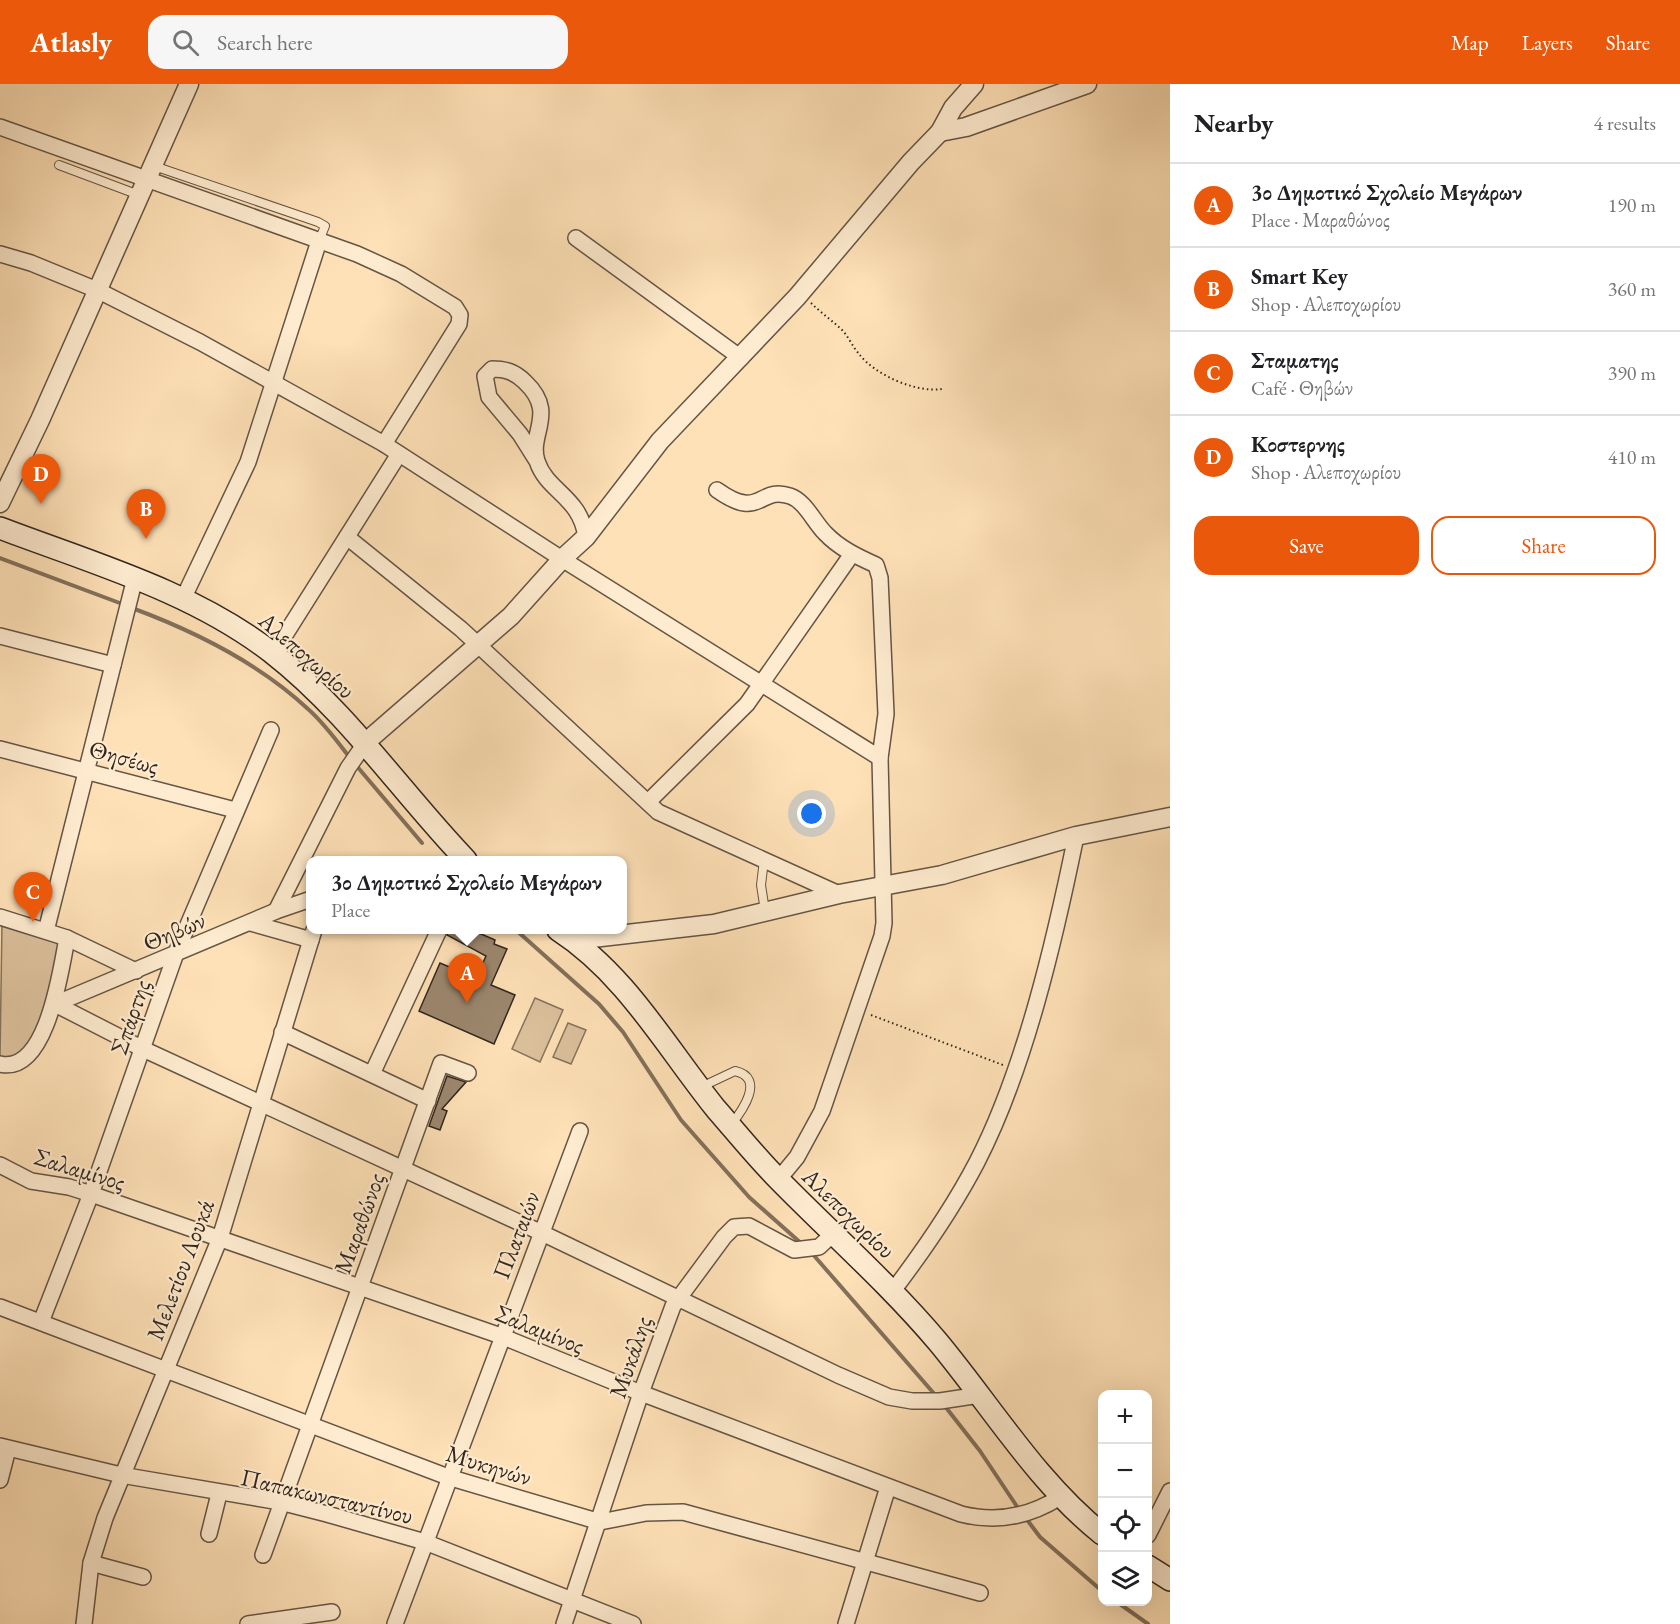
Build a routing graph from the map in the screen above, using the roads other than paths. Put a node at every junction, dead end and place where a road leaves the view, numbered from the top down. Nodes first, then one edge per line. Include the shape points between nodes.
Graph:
1 (189, 84) edge
2 (974, 84) edge
3 (1087, 84) edge
4 (0, 127) edge
5 (940, 132) junction
6 (59, 165) dead end
7 (148, 181) junction
8 (576, 238) dead end
9 (320, 242) junction
10 (0, 254) edge
11 (97, 290) junction
12 (741, 358) junction
13 (273, 383) junction
14 (384, 444) junction
15 (399, 454) junction
16 (537, 461) junction
17 (717, 490) dead end
18 (0, 503) edge
19 (0, 528) edge
20 (347, 537) junction
21 (586, 537) junction
22 (852, 554) junction
23 (562, 559) junction
24 (133, 586) junction
25 (183, 599) junction
26 (0, 636) edge
27 (476, 645) junction
28 (273, 654) junction
29 (113, 665) junction
30 (762, 683) junction
31 (271, 730) dead end
32 (364, 745) junction
33 (0, 749) edge
34 (880, 758) junction
35 (88, 771) junction
36 (648, 802) junction
37 (235, 810) junction
38 (1170, 817) edge
39 (1076, 836) junction
40 (462, 856) edge
41 (764, 861) junction
42 (883, 886) junction
43 (839, 894) junction
44 (306, 901) edge
45 (276, 911) junction
46 (765, 912) junction
47 (0, 917) edge
48 (251, 923) junction
49 (46, 931) junction
50 (627, 931) edge
51 (306, 934) edge
52 (437, 934) edge
53 (312, 935) edge
54 (567, 935) edge
55 (67, 938) junction
56 (176, 953) junction
57 (136, 971) junction
58 (55, 1004) junction
59 (282, 1032) junction
60 (143, 1049) junction
61 (0, 1064) edge
62 (468, 1073) dead end
63 (372, 1074) junction
64 (700, 1088) junction
65 (428, 1101) junction
66 (260, 1103) junction
67 (731, 1126) junction
68 (580, 1131) dead end
69 (0, 1165) edge
70 (404, 1168) junction
71 (778, 1179) junction
72 (91, 1194) junction
73 (542, 1233) junction
74 (834, 1233) junction
75 (220, 1238) junction
76 (360, 1285) junction
77 (892, 1292) junction
78 (679, 1297) junction
79 (0, 1307) edge
80 (41, 1322) junction
81 (501, 1336) junction
82 (165, 1371) junction
83 (640, 1393) junction
84 (980, 1395) junction
85 (309, 1425) junction
86 (4, 1447) edge
87 (121, 1475) junction
88 (448, 1477) junction
89 (0, 1480) edge
90 (888, 1487) junction
91 (1170, 1491) edge
92 (219, 1494) junction
93 (1060, 1497) junction
94 (280, 1502) junction
95 (600, 1522) junction
96 (1152, 1527) edge
97 (1098, 1530) edge
98 (209, 1534) dead end
99 (425, 1542) junction
100 (264, 1555) dead end
101 (864, 1561) junction
102 (91, 1563) junction
103 (1152, 1569) edge
104 (143, 1577) dead end
105 (1170, 1580) edge
106 (980, 1593) dead end
107 (572, 1599) junction
108 (332, 1612) dead end
109 (84, 1624) edge
110 (248, 1624) edge
111 (395, 1624) edge
112 (564, 1624) edge
113 (633, 1624) edge
114 (846, 1624) edge

1 - 7 street
2 - 5 street via 953,108
3 - 5 street via 966,127
4 - 7 street
5 - 12 street
6 - 7 lane
7 - 9 street
7 - 11 street
8 - 12 street
9 - 13 street
9 - 14 street via 401,274 455,307 460,315 459,324
10 - 11 street
11 - 13 street
11 - 18 street
12 - 21 street via 660,441
13 - 14 street
13 - 25 street via 241,478
14 - 15 street
15 - 20 street
15 - 23 street
16 - 16 street via 539,402 516,374 492,369 485,376 489,397
16 - 21 street via 574,505 583,520
17 - 22 street via 747,505 771,496 799,500 824,532
19 - 24 main road, Αλεποχωρίου
20 - 27 street via 404,580
20 - 28 street
21 - 23 street
22 - 30 street
22 - 34 street via 879,570 886,714
23 - 27 street via 520,607
23 - 30 street
24 - 25 main road, Αλεποχωρίου
24 - 29 street
25 - 28 main road, Αλεποχωρίου via 234,626
26 - 29 street
27 - 32 street
27 - 36 street
28 - 32 main road, Αλεποχωρίου
29 - 35 street
30 - 34 street
30 - 36 street via 732,720
31 - 37 street, Σπάρτης
32 - 40 main road, Αλεποχωρίου
32 - 45 street via 348,768
33 - 35 street, Θησέως
34 - 42 street
35 - 37 street, Θησέως
35 - 49 street
36 - 41 street via 672,820
37 - 56 street, Σπάρτης
38 - 39 street
39 - 42 street via 942,875
39 - 77 street via 1015,1070 977,1161 927,1247
41 - 43 street
41 - 46 lane via 761,885
42 - 43 street
42 - 71 street via 882,936 857,1010 813,1132
43 - 46 street
44 - 45 street, Θηβών
45 - 48 street, Θηβών
46 - 50 street via 714,924
47 - 49 street
48 - 51 street
48 - 56 street, Θηβών
49 - 55 street
52 - 63 street
53 - 59 street, Μελετίου Λουκά
54 - 64 main road, Αλεποχωρίου via 600,962 638,1005
55 - 57 street
55 - 58 street
56 - 57 street, Θηβών
56 - 60 street, Σπάρτης
57 - 58 street, Θηβών
58 - 60 street
58 - 61 street via 46,1026 23,1059 14,1065
59 - 63 street
59 - 66 street, Μελετίου Λουκά
60 - 66 street
60 - 72 street, Σπάρτης
62 - 65 street, Μαραθώνος via 441,1063
63 - 65 street
64 - 67 main road, Αλεποχωρίου
64 - 67 lane via 735,1071 747,1079 751,1085 748,1100
65 - 70 street, Μαραθώνος
66 - 70 street
66 - 75 street, Μελετίου Λουκά
67 - 71 main road, Αλεποχωρίου
68 - 73 street, Πλαταιών
69 - 72 street, Σαλαμίνος via 31,1181
70 - 73 street
70 - 76 street, Μαραθώνος
71 - 74 main road, Αλεποχωρίου
72 - 75 street, Σαλαμίνος
72 - 80 street, Σπάρτης
73 - 78 street
73 - 81 street, Πλαταιών
74 - 77 main road, Αλεποχωρίου
74 - 78 street, Μυκάλης via 819,1247 794,1250 749,1226 734,1227
75 - 76 street, Σαλαμίνος
75 - 82 street, Μελετίου Λουκά
76 - 81 street, Σαλαμίνος
76 - 85 street, Μαραθώνος
77 - 84 main road, Αλεποχωρίου via 938,1341
78 - 83 street, Μυκάλης via 664,1325
78 - 84 street via 889,1397 940,1401
79 - 80 street, Μυκηνών
80 - 82 street, Μυκηνών
81 - 83 street, Σαλαμίνος
81 - 88 street, Πλαταιών
82 - 85 street, Μυκηνών
82 - 87 street, Μελετίου Λουκά
83 - 90 street, Σαλαμίνος
83 - 95 street, Μυκάλης
84 - 93 main road, Αλεποχωρίου
85 - 88 street, Μυκηνών
85 - 94 street, Μαραθώνος
86 - 87 street, Παπακωνσταντίνου
86 - 89 street
87 - 92 street, Παπακωνσταντίνου
87 - 102 street, Μελετίου Λουκά
88 - 95 street, Μυκηνών
88 - 99 street, Πλαταιών
90 - 93 street, Σαλαμίνος via 983,1520 1023,1515
90 - 101 street
91 - 96 street
92 - 94 street, Παπακωνσταντίνου
92 - 98 street
93 - 97 main road, Αλεποχωρίου
94 - 99 street, Παπακωνσταντίνου
94 - 100 street, Μαραθώνος
95 - 101 street, Μυκηνών via 645,1513 683,1512
95 - 107 street, Μυκάλης
99 - 107 street, Παπακωνσταντίνου
99 - 111 street, Πλαταιών
101 - 106 street, Μυκηνών
101 - 114 street
102 - 104 street
102 - 109 street, Μελετίου Λουκά
103 - 105 main road
107 - 112 street, Μυκάλης
107 - 113 street, Παπακωνσταντίνου
108 - 110 street

